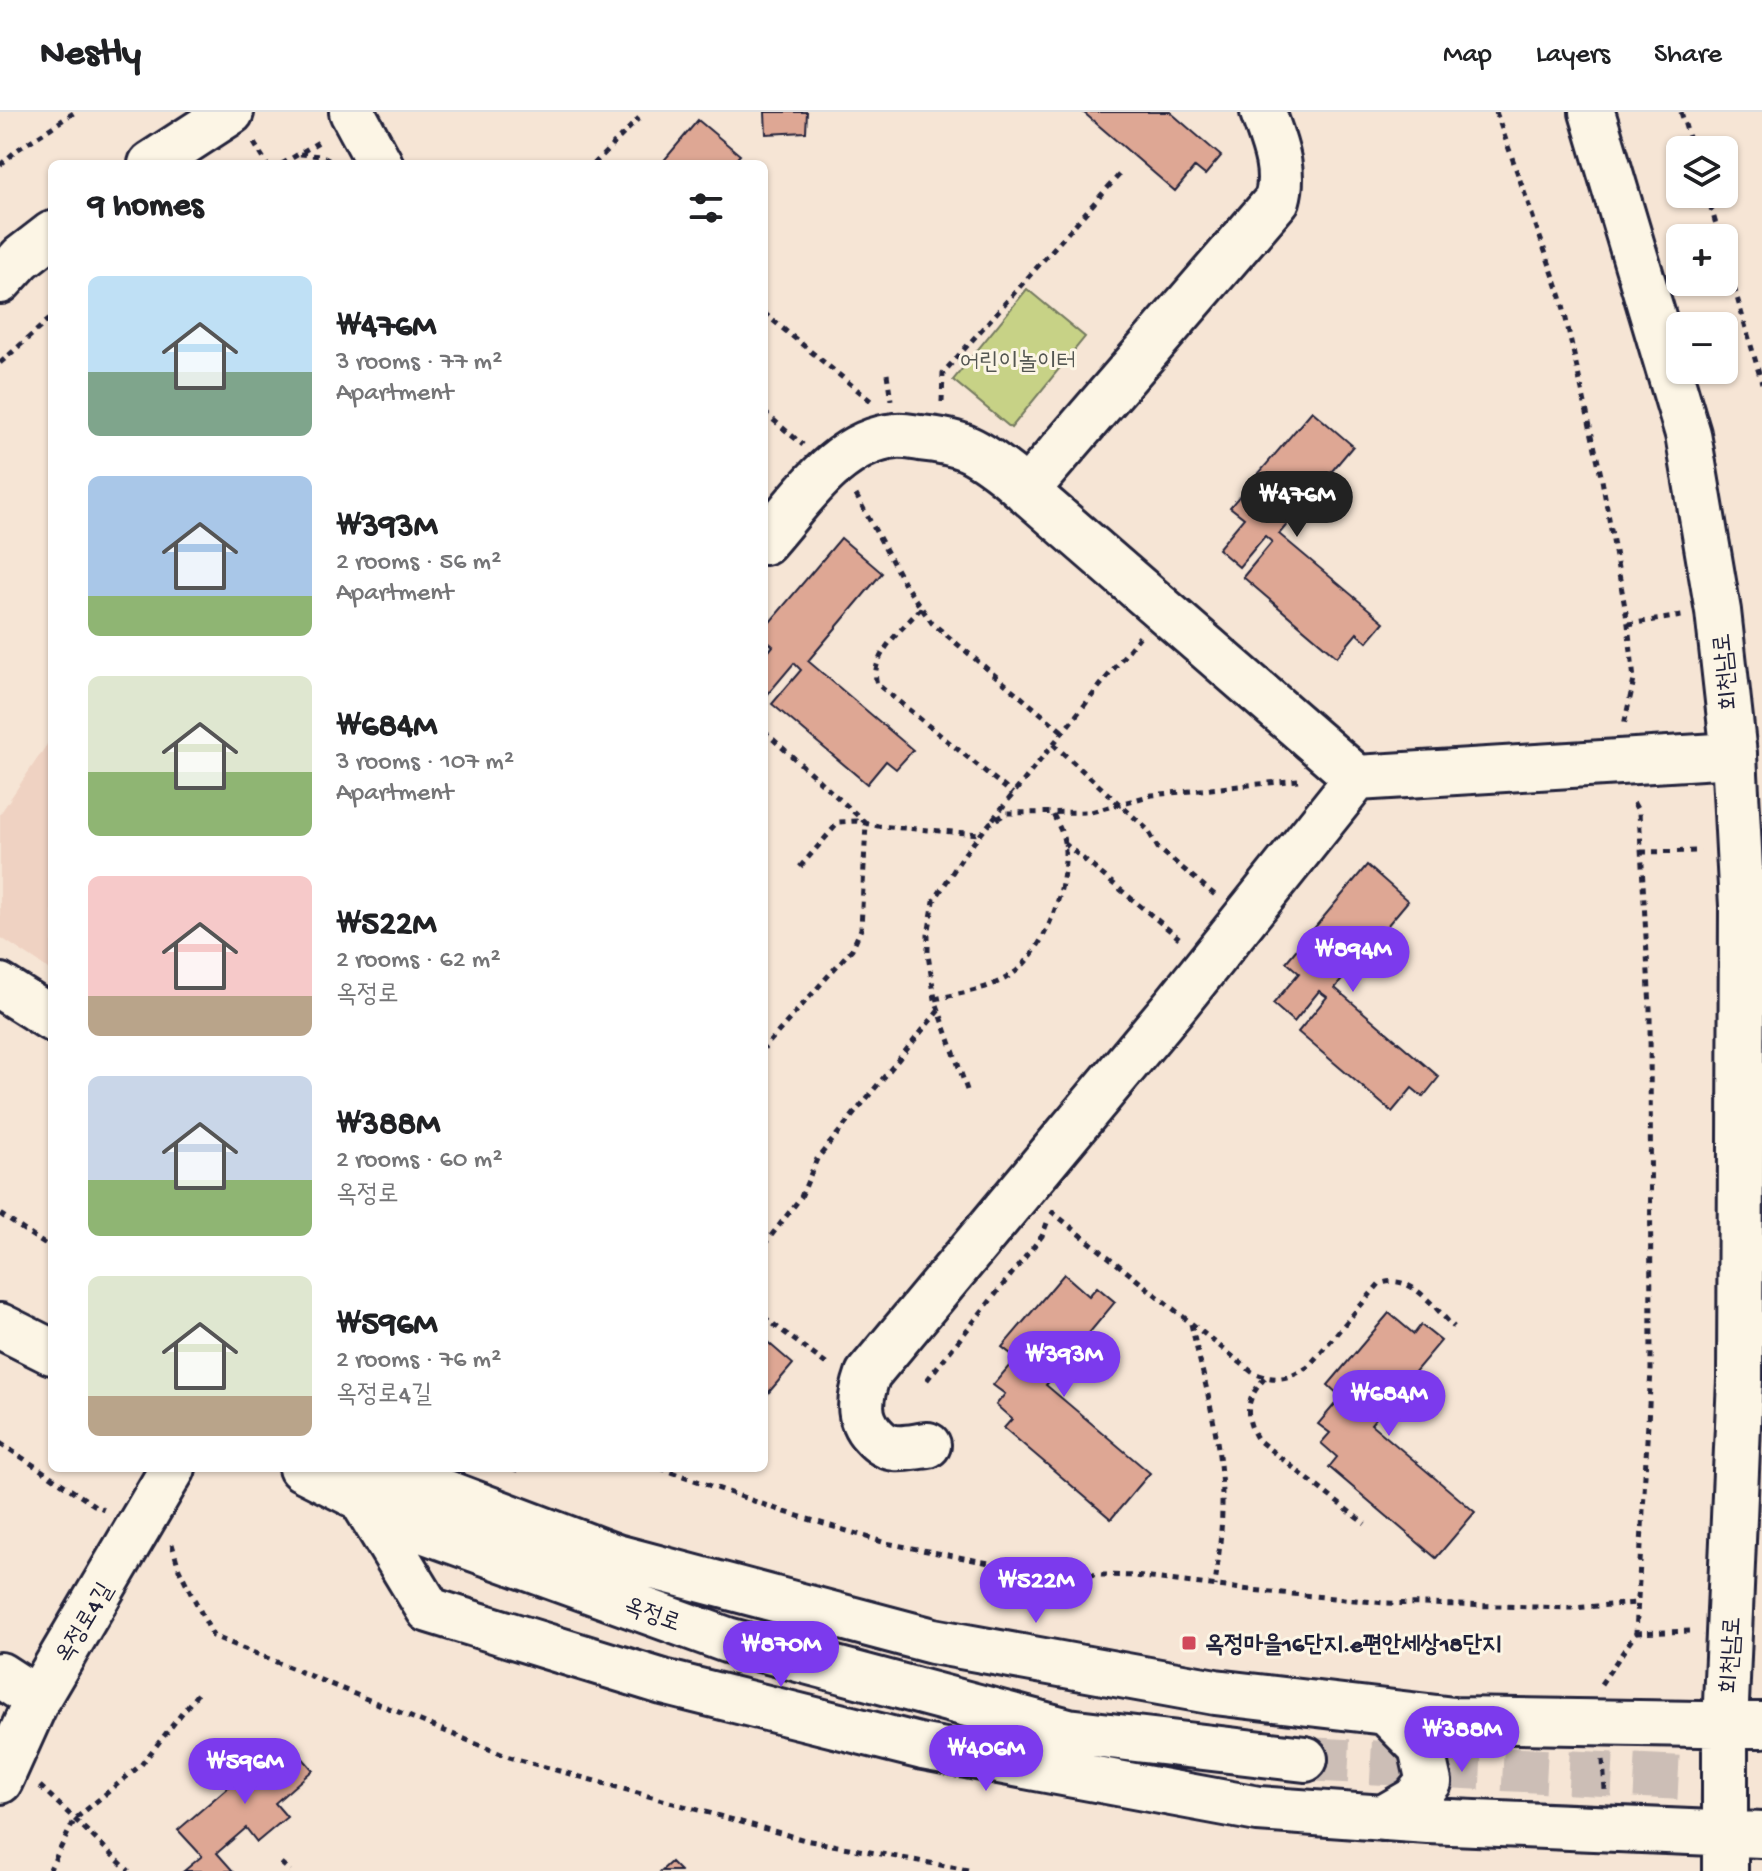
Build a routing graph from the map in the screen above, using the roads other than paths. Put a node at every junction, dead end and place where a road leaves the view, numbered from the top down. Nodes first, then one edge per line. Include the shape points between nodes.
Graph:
1 (231, 112) edge
2 (352, 112) edge
3 (1263, 112) edge
4 (1592, 112) edge
5 (157, 160) edge
6 (378, 160) edge
7 (48, 237) edge
8 (0, 281) edge
9 (1026, 491) junction
10 (768, 538) edge
11 (1734, 755) junction
12 (1357, 778) junction
13 (0, 986) edge
14 (48, 1016) edge
15 (0, 1326) edge
16 (48, 1350) edge
17 (928, 1445) dead end
18 (171, 1472) edge
19 (317, 1472) edge
20 (362, 1483) edge
21 (0, 1675) edge
22 (37, 1699) junction
23 (1387, 1713) junction
24 (1744, 1725) edge
25 (1305, 1759) tunnel mouth
26 (20, 1783) edge
27 (1383, 1818) junction
28 (1737, 1847) edge

1 - 5 main road
2 - 6 main road
3 - 9 main road via 1281,170 1277,200
4 - 11 main road, 회천남로 via 1688,434 1718,611
7 - 8 main road
9 - 10 main road via 978,452 956,442 896,436 847,454
9 - 12 main road
11 - 12 main road
11 - 24 main road, 회천남로 via 1742,906
12 - 17 main road via 868,1374 860,1413 866,1428 891,1448
13 - 14 main road
15 - 16 main road
18 - 22 main road, 옥정로4길
19 - 20 main road, 옥정로
20 - 23 main road via 407,1478 616,1557 933,1641 1215,1692
20 - 25 main road, 옥정로 via 428,1532 727,1640 1068,1731
20 - 27 main road via 429,1610 663,1682 923,1747 1258,1809
21 - 22 main road
22 - 26 main road, 옥정로4길
23 - 24 main road via 1454,1720
23 - 27 main road via 1421,1747 1429,1782 1414,1800
24 - 28 main road, 회천남로
27 - 28 main road via 1607,1829

